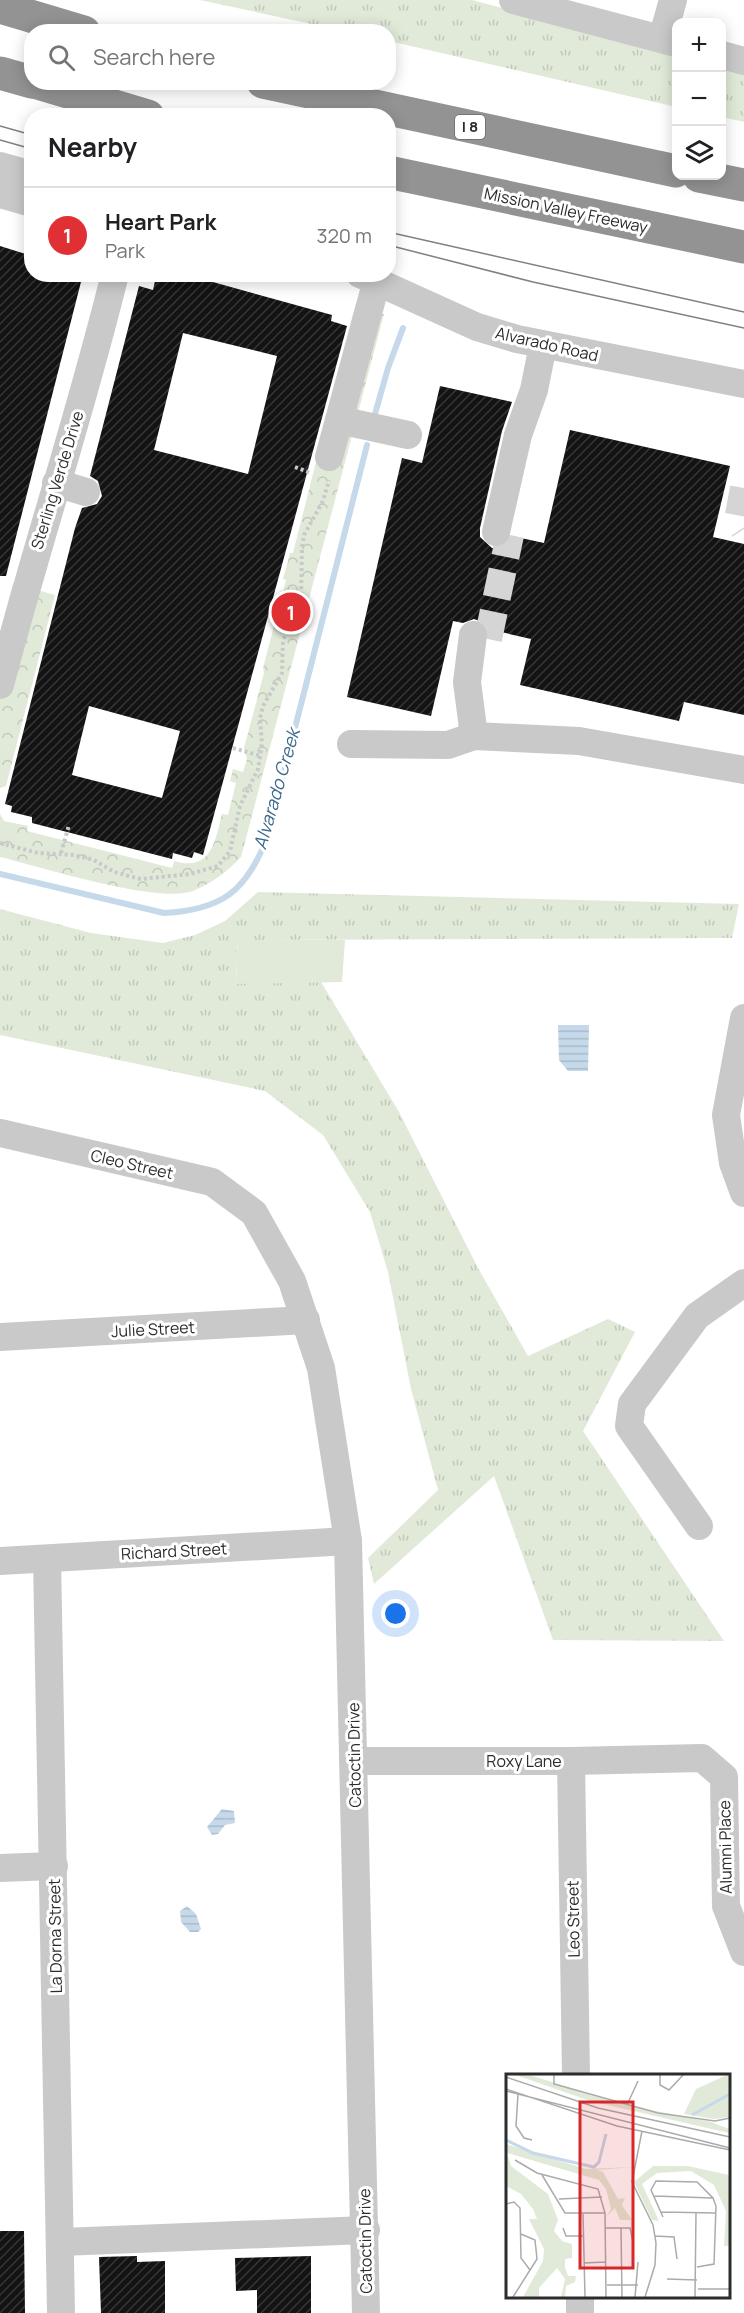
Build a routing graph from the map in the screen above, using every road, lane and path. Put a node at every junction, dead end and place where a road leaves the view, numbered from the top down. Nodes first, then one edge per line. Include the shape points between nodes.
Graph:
1 (513, 0) edge
2 (673, 0) edge
3 (0, 7) edge
4 (57, 24) edge
5 (669, 41) edge
6 (726, 56) edge
7 (744, 61) edge
8 (0, 73) edge
9 (24, 80) edge
10 (60, 90) edge
11 (300, 90) edge
12 (121, 108) edge
13 (384, 108) edge
14 (396, 111) edge
15 (0, 166) edge
16 (672, 170) edge
17 (24, 173) edge
18 (396, 174) edge
19 (719, 180) edge
20 (744, 185) edge
21 (0, 194) edge
22 (24, 201) edge
23 (744, 247) edge
24 (113, 282) edge
25 (367, 282) edge
26 (379, 282) edge
27 (543, 345) junction
28 (744, 384) edge
29 (339, 420) junction
30 (408, 435) dead end
31 (329, 457) joint
32 (56, 483) junction
33 (86, 492) dead end
34 (503, 533) tunnel mouth
35 (480, 637) tunnel mouth
36 (0, 685) edge
37 (479, 737) junction
38 (351, 744) dead end
39 (233, 748) dead end
40 (261, 756) junction
41 (744, 770) edge
42 (69, 825) dead end
43 (0, 843) edge
44 (61, 854) junction
45 (744, 1018) edge
46 (0, 1133) edge
47 (744, 1193) edge
48 (254, 1213) joint
49 (744, 1283) edge
50 (306, 1320) junction
51 (0, 1337) edge
52 (699, 1527) dead end
53 (348, 1541) junction
54 (47, 1559) junction
55 (0, 1561) edge
56 (693, 1758) joint
57 (355, 1761) junction
58 (571, 1761) junction
59 (54, 1866) junction
60 (0, 1868) edge
61 (744, 1952) edge
62 (576, 2074) edge
63 (366, 2230) junction
64 (61, 2242) junction
65 (61, 2313) edge
66 (366, 2313) edge

1 - 5 street
2 - 5 street
3 - 4 highway
6 - 7 street
8 - 9 highway
10 - 12 highway
11 - 13 highway, I 8
14 - 16 highway, I 8
15 - 17 street
18 - 23 highway, Mission Valley Freeway
19 - 20 highway
21 - 22 street
24 - 32 street, Sterling Verde Drive
25 - 29 street
26 - 27 street, Alvarado Road via 477,327
27 - 28 street, Alvarado Road
27 - 34 street via 534,390 518,435
29 - 30 street
29 - 31 street
31 - 40 path via 327,489 302,547 301,602 283,640 282,673 260,718
32 - 33 street
32 - 36 street, Sterling Verde Drive
35 - 37 street via 467,682
37 - 38 street via 448,745
37 - 41 street via 579,741 700,767
39 - 40 path
40 - 44 path via 240,806 230,851 218,866 190,874 141,879 114,872 94,860
42 - 44 path
43 - 44 path via 38,854
45 - 47 street via 726,1114 733,1163
46 - 48 street, Cleo Street via 212,1182
48 - 50 street, Catoctin Drive via 292,1281
49 - 52 street via 697,1316 632,1404 629,1426
50 - 51 street, Julie Street
50 - 53 street, Catoctin Drive via 321,1368
53 - 54 street, Richard Street
53 - 57 street, Catoctin Drive
54 - 55 street, Richard Street
54 - 59 street, La Dorna Street
56 - 58 street, Roxy Lane
56 - 61 street, Alumni Place via 702,1758 724,1777 726,1906
57 - 58 street, Roxy Lane
57 - 63 street, Catoctin Drive via 359,2070
58 - 62 street, Leo Street
59 - 60 street
59 - 64 street, La Dorna Street
63 - 64 street
63 - 66 street, Catoctin Drive
64 - 65 street, La Dorna Street

